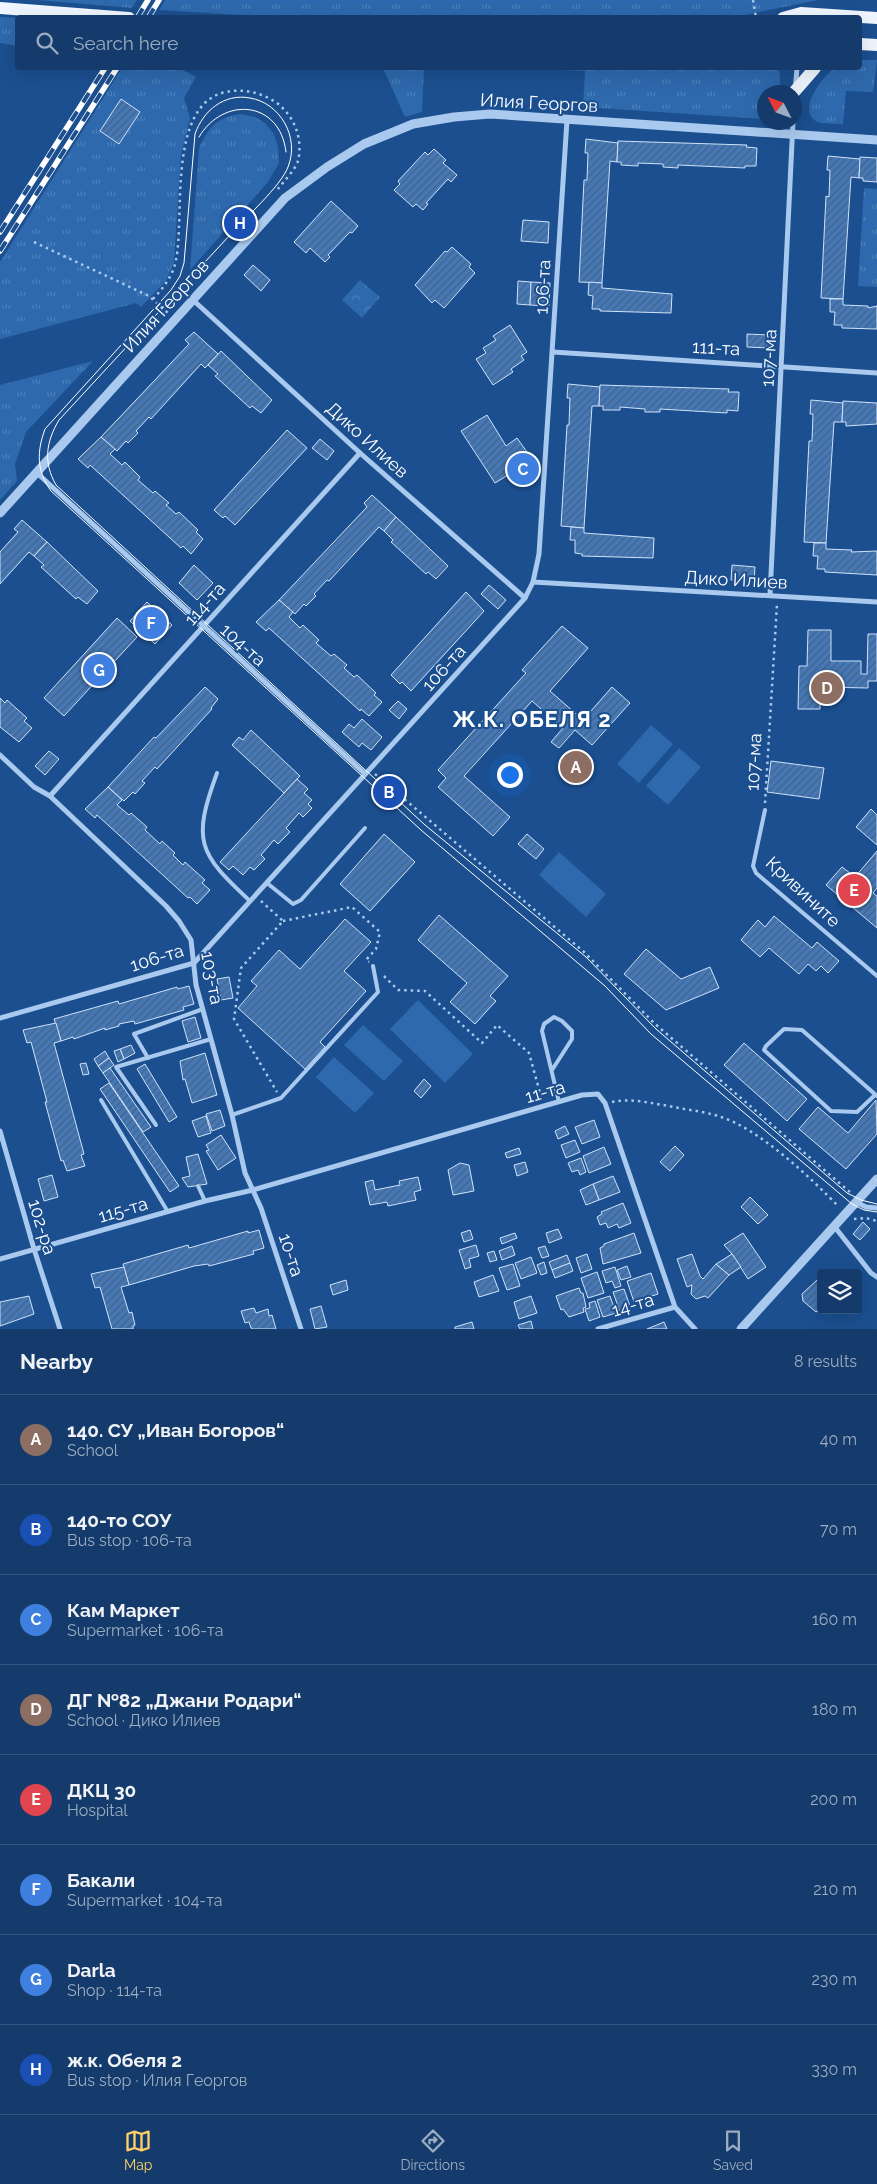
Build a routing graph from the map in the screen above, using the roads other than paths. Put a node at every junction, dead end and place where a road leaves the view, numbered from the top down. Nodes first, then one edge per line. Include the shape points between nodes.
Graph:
1 (0, 8) edge
2 (94, 15) edge
3 (862, 17) edge
4 (877, 18) edge
5 (862, 44) edge
6 (877, 45) edge
7 (797, 70) edge
8 (813, 70) edge
9 (796, 85) edge
10 (801, 85) edge
11 (567, 120) junction
12 (792, 130) edge
13 (792, 136) junction
14 (877, 140) edge
15 (193, 300) junction
16 (553, 352) junction
17 (782, 366) junction
18 (877, 373) edge
19 (360, 453) junction
20 (37, 473) junction
21 (0, 513) edge
22 (533, 582) junction
23 (770, 595) junction
24 (525, 598) junction
25 (877, 602) edge
26 (203, 627) junction
27 (0, 755) edge
28 (217, 772) dead end
29 (365, 774) junction
30 (50, 796) junction
31 (765, 810) road end
32 (365, 828) dead end
33 (267, 883) junction
34 (250, 901) junction
35 (194, 963) junction
36 (373, 966) road end
37 (877, 976) edge
38 (203, 1009) junction
39 (0, 1018) edge
40 (211, 1039) junction
41 (148, 1058) junction
42 (552, 1070) junction
43 (876, 1096) edge
44 (101, 1100) dead end
45 (560, 1102) junction
46 (232, 1115) junction
47 (156, 1125) dead end
48 (0, 1131) edge
49 (877, 1179) edge
50 (198, 1186) dead end
51 (253, 1190) junction
52 (205, 1201) junction
53 (857, 1201) junction
54 (877, 1208) edge
55 (168, 1212) junction
56 (834, 1226) junction
57 (34, 1249) junction
58 (0, 1259) edge
59 (877, 1277) edge
60 (675, 1307) junction
61 (60, 1329) edge
62 (302, 1329) edge
63 (598, 1329) edge
64 (695, 1329) edge
65 (741, 1329) edge

1 - 2 main road
3 - 4 main road
5 - 6 main road
7 - 9 street
8 - 10 main road
11 - 13 street, Илия Георгов
11 - 15 street, Илия Георгов via 490,114 454,118 414,124 364,144 327,166 285,198
11 - 16 street, 106-та
12 - 13 street, 107-ма
13 - 14 street, Илия Георгов
13 - 17 street, 107-ма
15 - 19 street, Дико Илиев
15 - 20 street, Илия Георгов
16 - 17 street, 111-та
16 - 22 street, 106-та via 539,554
17 - 18 street, 111-та
17 - 23 street, 107-ма
19 - 24 street, Дико Илиев
19 - 26 street, 114-та
20 - 21 street, Илия Георгов
20 - 26 street, 104-та
22 - 23 street, Дико Илиев
22 - 24 street, 106-та
23 - 25 street, Дико Илиев
24 - 29 street, 106-та
26 - 29 street, 104-та
26 - 30 street, 114-та
27 - 30 street, 103-та via 34,787
28 - 34 lane via 202,822 203,842 219,873
29 - 33 street, 106-та
30 - 35 street, 103-та via 180,920 191,940
31 - 37 lane, Кривините via 752,866 756,873
32 - 33 lane via 293,904
33 - 34 street, 106-та
34 - 35 street, 106-та
35 - 38 street, 103-та
35 - 39 street, 106-та
36 - 46 lane via 378,992 281,1098
38 - 40 street, 103-та
38 - 41 lane via 134,1034
40 - 41 lane
40 - 46 street, 103-та
41 - 47 lane via 116,1067
42 - 42 lane via 572,1039 572,1031 554,1017 544,1024 542,1030
42 - 45 lane
43 - 43 lane via 802,1030 784,1029 764,1050 831,1111 857,1112
44 - 55 lane
45 - 51 street, 11-та
45 - 60 street, 11-та via 598,1094 605,1103
46 - 51 street, 103-та via 245,1173
48 - 57 street, 102-ра
49 - 53 street
50 - 52 lane
51 - 52 street, 115-та
51 - 62 street, 10-та
52 - 55 street, 115-та
53 - 54 street via 866,1207
53 - 56 street
55 - 57 street, 115-та
56 - 59 street
56 - 65 street
57 - 58 street, 115-та
57 - 61 street, 102-ра
60 - 63 street, 14-та
60 - 64 street

